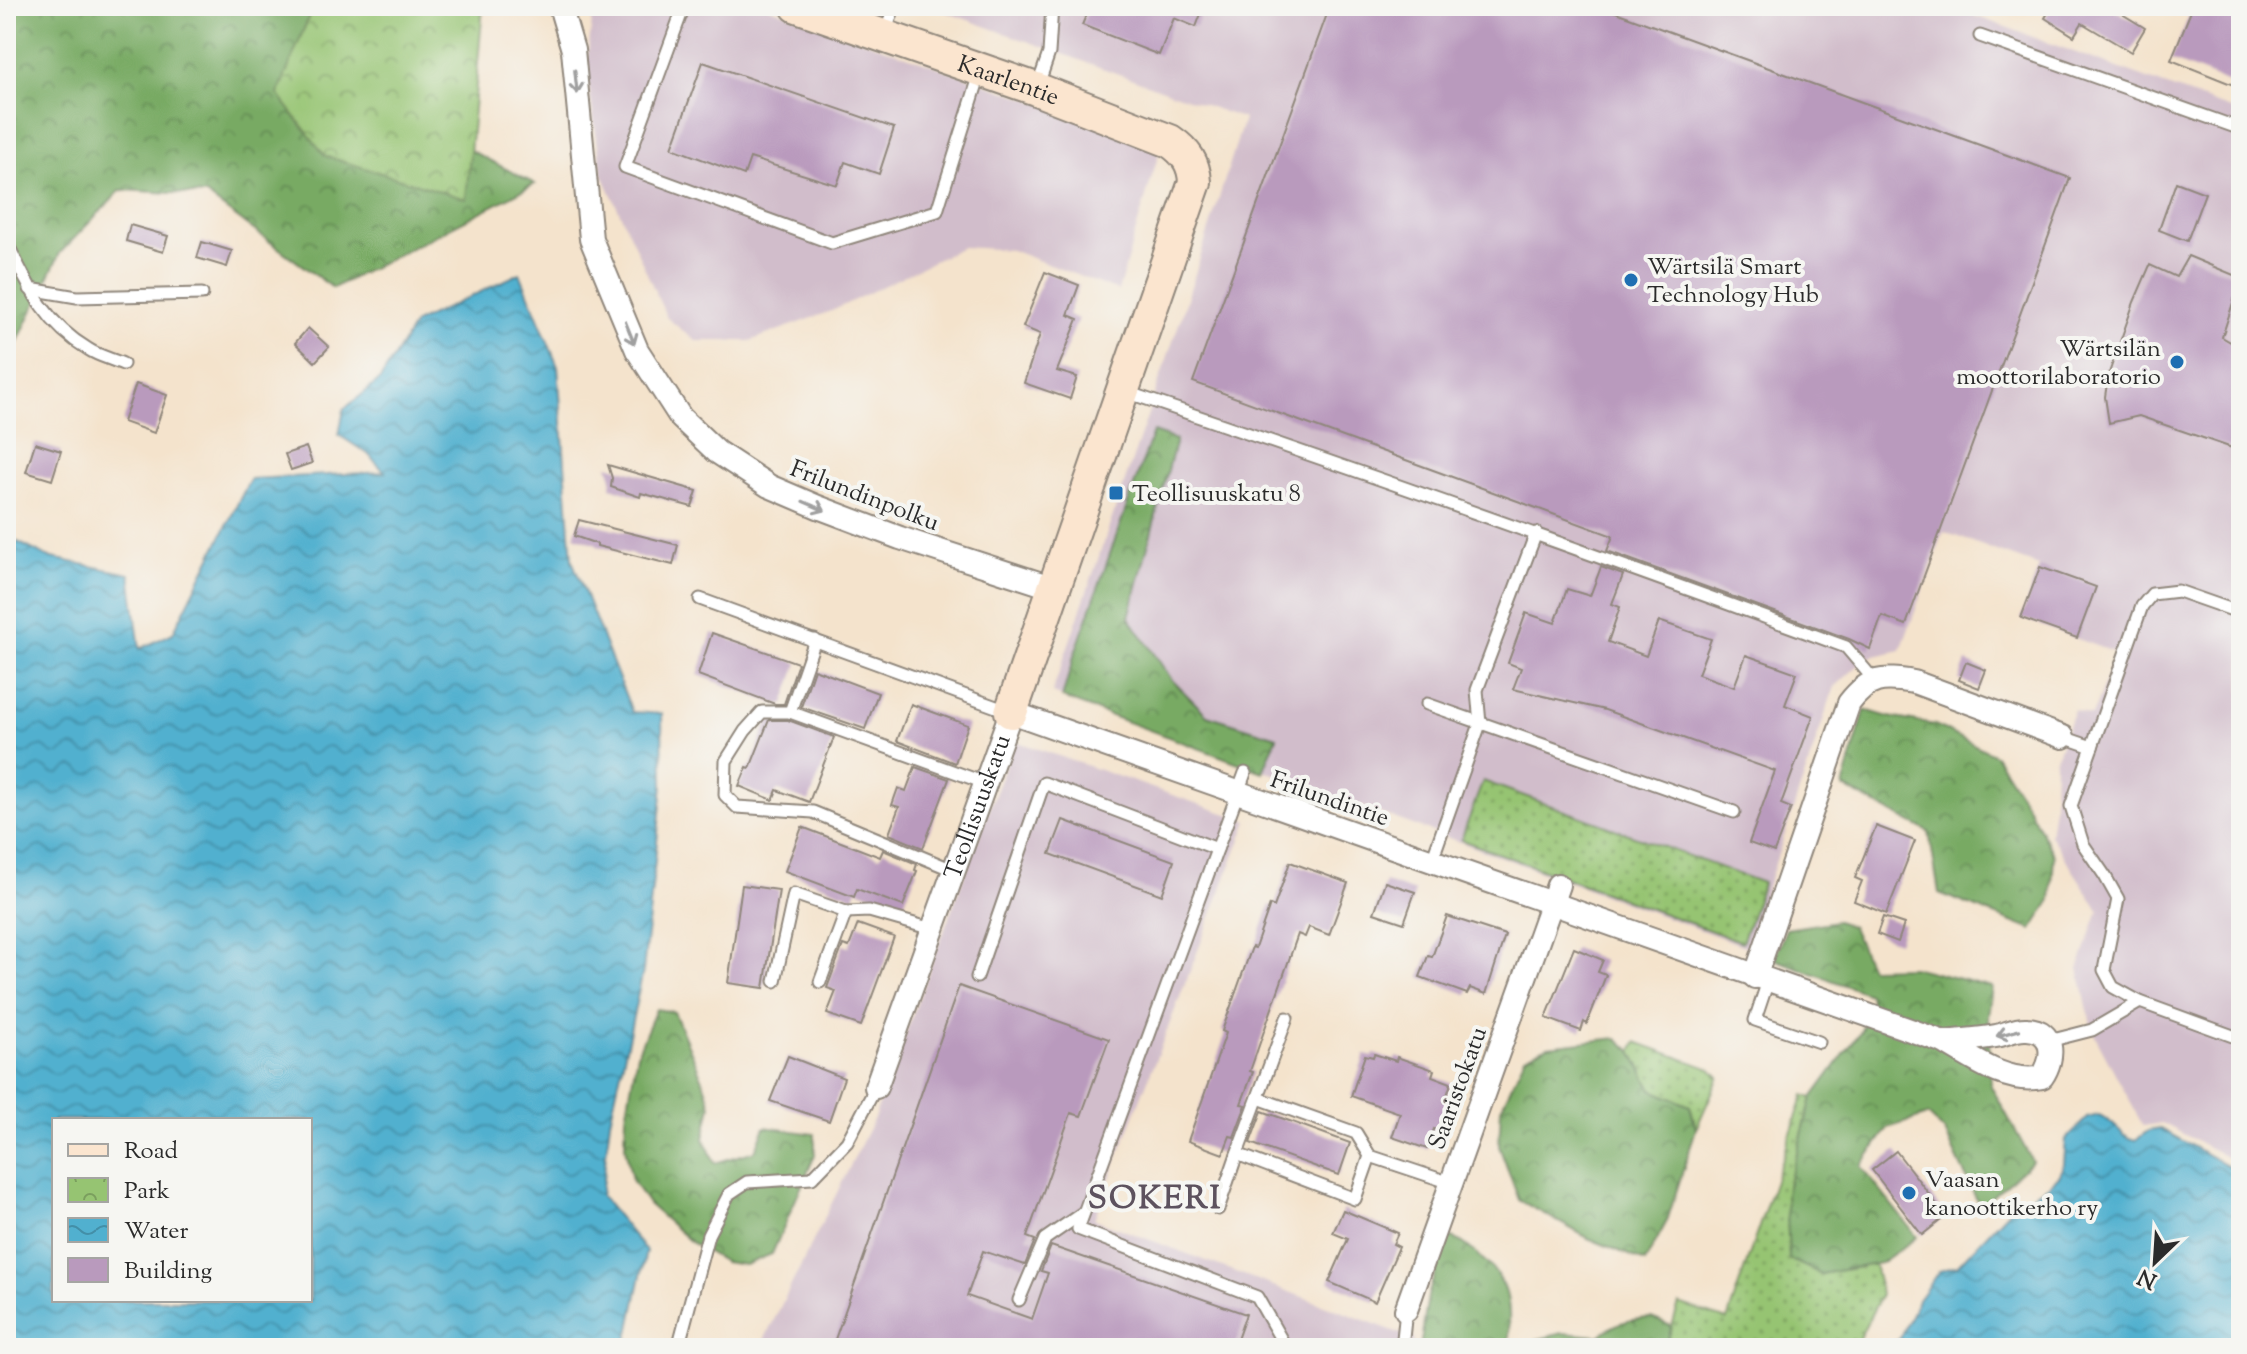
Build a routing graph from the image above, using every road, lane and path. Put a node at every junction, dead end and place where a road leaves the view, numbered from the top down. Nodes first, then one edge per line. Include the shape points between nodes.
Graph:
1 (560, 6) edge
2 (684, 6) edge
3 (797, 6) edge
4 (894, 6) edge
5 (1052, 6) edge
6 (884, 36) junction
7 (1980, 36) dead end
8 (982, 70) junction
9 (1036, 89) junction
10 (2241, 129) edge
11 (1195, 182) joint
12 (6, 241) edge
13 (30, 289) junction
14 (202, 294) dead end
15 (123, 364) dead end
16 (1121, 390) junction
17 (1536, 533) junction
18 (1054, 588) junction
19 (700, 599) dead end
20 (2241, 613) edge
21 (815, 640) junction
22 (1874, 680) junction
23 (1427, 704) dead end
24 (790, 712) junction
25 (1011, 712) junction
26 (1480, 724) junction
27 (2063, 737) joint
28 (2092, 747) junction
29 (985, 783) junction
30 (1242, 783) junction
31 (1734, 812) dead end
32 (1217, 849) junction
33 (1432, 860) junction
34 (953, 870) junction
35 (1554, 894) junction
36 (846, 912) junction
37 (932, 929) junction
38 (977, 977) dead end
39 (1762, 979) junction
40 (775, 981) dead end
41 (820, 982) dead end
42 (2140, 1002) junction
43 (1287, 1018) dead end
44 (2241, 1039) edge
45 (2049, 1041) junction
46 (1819, 1042) dead end
47 (1944, 1042) junction
48 (876, 1087) joint
49 (1258, 1098) junction
50 (1237, 1154) junction
51 (1370, 1156) junction
52 (1451, 1183) junction
53 (1218, 1209) dead end
54 (1084, 1212) junction
55 (1019, 1300) dead end
56 (1406, 1310) joint
57 (678, 1348) edge
58 (1286, 1348) edge
59 (1402, 1348) edge

1 -> 18 street, Frilundinpolku via 573,50 591,239 637,350 681,418 717,452 781,491 900,538
2 - 8 lane via 625,167 832,243 937,211
3 - 6 street, Kaarlentie
4 - 6 lane
5 - 9 lane via 1049,53
6 - 8 street, Kaarlentie
7 - 10 lane
8 - 9 street, Kaarlentie
9 - 11 street, Kaarlentie via 1170,141 1194,168
11 - 16 street, Teollisuuskatu
12 - 13 lane
13 - 14 lane via 77,297
13 - 15 lane via 47,316 88,350
16 - 17 lane
16 - 18 street, Teollisuuskatu
17 - 22 lane via 1846,647
17 - 26 lane via 1477,690
18 - 25 street, Teollisuuskatu
19 - 21 lane, Frilundintie
20 - 28 lane via 2178,591 2152,594 2142,606
21 - 24 lane
21 - 25 lane, Frilundintie
22 - 27 street via 1914,682
22 - 39 street via 1849,703
23 - 26 lane
24 - 29 lane
24 - 34 lane via 762,712 726,761 725,795 737,807 813,812
25 - 29 street, Teollisuuskatu
25 - 30 street, Frilundintie
26 - 31 lane
26 - 33 lane
27 - 28 lane
28 - 42 lane via 2071,806 2083,844 2118,899 2104,970 2113,987
29 - 34 street, Teollisuuskatu
30 - 32 lane
30 - 33 street, Frilundintie
32 - 38 lane via 1044,783
32 - 54 lane
33 - 35 street, Frilundintie
34 - 37 street, Teollisuuskatu
35 - 39 street, Frilundintie
35 - 52 street, Saaristokatu
36 - 37 lane via 869,911
36 - 40 lane via 794,894
36 - 41 lane
37 - 48 street, Teollisuuskatu
39 - 46 lane via 1755,1020
39 - 47 street, Frilundintie
42 - 44 lane
42 - 45 lane via 2092,1030
43 - 49 lane
45 -> 47 street, Frilundintie via 2040,1031 2028,1029
45 - 47 street, Frilundintie via 2048,1068 2042,1077 2028,1080 2009,1077
48 - 57 lane, Teollisuuskatu via 847,1142 812,1178 747,1182 729,1194 708,1235
49 - 50 lane
49 - 51 lane via 1356,1133
50 - 51 lane via 1355,1199
50 - 53 lane
51 - 52 lane
52 - 56 street, Saaristokatu
54 - 55 lane via 1045,1239
54 - 58 lane via 1078,1229 1257,1297
56 - 59 lane

